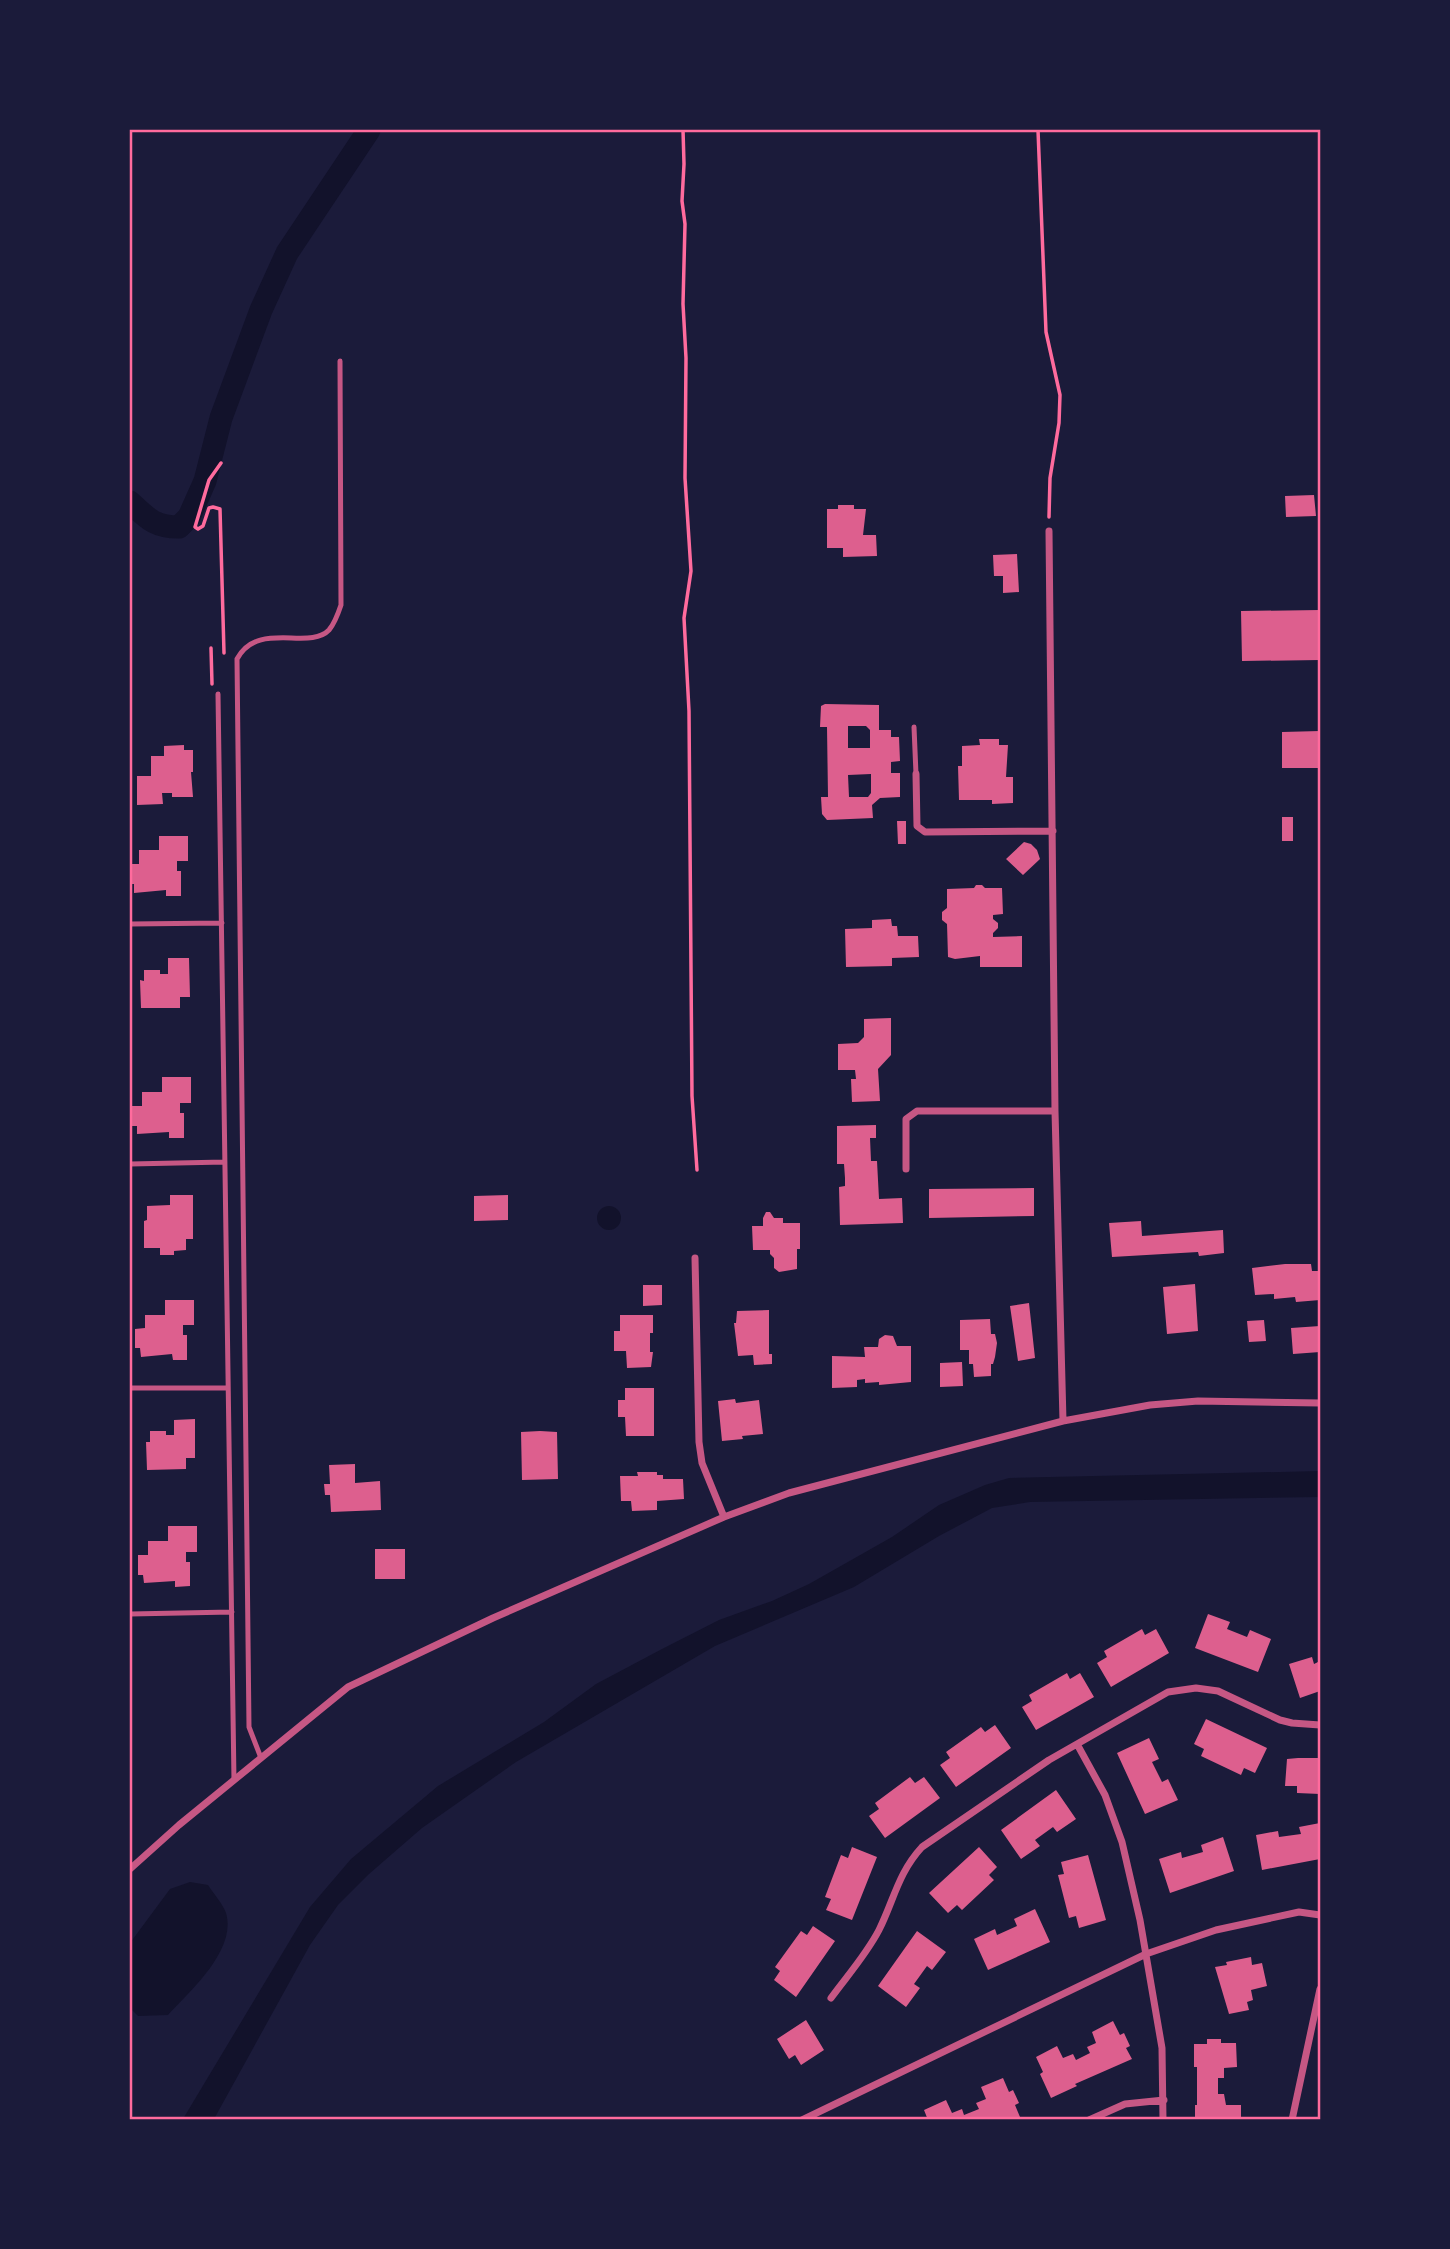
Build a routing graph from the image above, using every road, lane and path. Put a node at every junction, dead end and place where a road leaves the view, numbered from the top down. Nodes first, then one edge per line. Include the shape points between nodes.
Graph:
1 (683, 130) edge
2 (1038, 130) edge
3 (340, 361) dead end
4 (220, 463) dead end
5 (1049, 531) joint
6 (211, 648) dead end
7 (224, 663) dead end
8 (218, 694) joint
9 (914, 727) dead end
10 (916, 774) joint
11 (1053, 831) junction
12 (222, 923) junction
13 (130, 924) edge
14 (1055, 1111) junction
15 (225, 1162) junction
16 (130, 1164) edge
17 (906, 1169) dead end
18 (697, 1170) dead end
19 (695, 1258) dead end
20 (130, 1388) edge
21 (228, 1388) junction
22 (1321, 1403) edge
23 (1063, 1421) junction
24 (724, 1517) junction
25 (232, 1612) junction
26 (130, 1614) edge
27 (1321, 1725) edge
28 (1077, 1744) junction
29 (261, 1759) junction
30 (234, 1781) junction
31 (130, 1869) edge
32 (1321, 1915) edge
33 (1146, 1954) junction
34 (1321, 1989) edge
35 (831, 1998) dead end
36 (1164, 2100) junction
37 (802, 2119) edge
38 (1089, 2119) edge
39 (1163, 2119) edge
40 (1292, 2119) edge

1 - 18 path via 685,478 691,571 684,618
2 - 5 path via 1046,332 1060,395
3 - 29 lane via 341,605 327,632 255,642 243,648 237,659 249,1727
4 - 7 path via 209,480 195,527 203,526 209,508 220,509
5 - 11 street
6 - 8 path via 212,691
8 - 12 lane
9 - 10 lane
10 - 11 street via 917,827 925,832
11 - 14 street
12 - 13 lane
12 - 15 lane
14 - 17 street via 917,1111 906,1119
14 - 23 street
15 - 16 lane
15 - 21 lane
19 - 24 street via 699,1442 702,1463
20 - 21 lane
21 - 25 lane
22 - 23 street via 1198,1401
23 - 24 street via 789,1493
24 - 29 street via 348,1687
25 - 26 lane
25 - 30 lane
27 - 28 street via 1292,1723 1218,1691 1187,1688 1168,1692
28 - 33 street via 1105,1795 1122,1842
28 - 35 street via 922,1847 901,1875 879,1930
29 - 30 street
30 - 31 street
32 - 33 street via 1299,1912 1216,1930
33 - 36 street
33 - 37 street
34 - 40 street
36 - 38 street via 1125,2104
36 - 39 street

